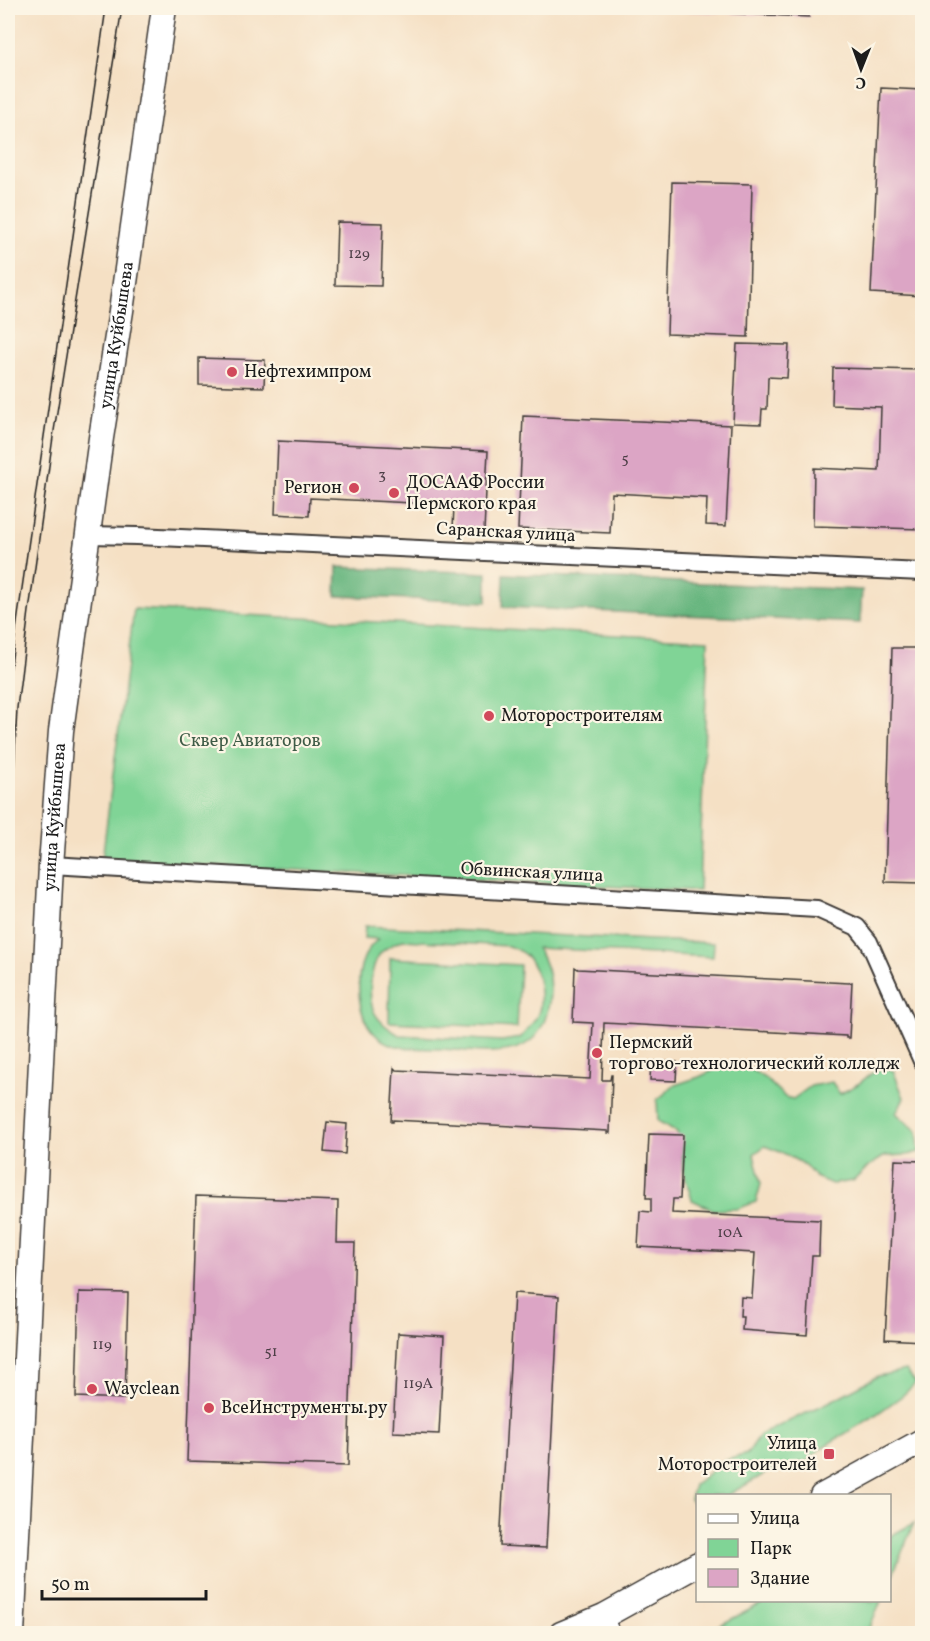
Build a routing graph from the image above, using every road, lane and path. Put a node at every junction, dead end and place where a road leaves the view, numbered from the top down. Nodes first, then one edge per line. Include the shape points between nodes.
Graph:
1 (164, 8) edge
2 (88, 535) junction
3 (922, 572) edge
4 (51, 865) junction
5 (922, 1061) edge
6 (922, 1441) edge
7 (826, 1494) edge
8 (696, 1565) edge
9 (608, 1625) edge
10 (12, 1634) edge
11 (561, 1634) edge

1 - 2 main road, улица Куйбышева
2 - 3 street, Саранская улица
2 - 4 main road, улица Куйбышева via 61,731
4 - 5 street, Обвинская улица via 817,909 857,927 869,942
4 - 10 main road, улица Куйбышева
6 - 7 main road
8 - 9 main road
9 - 11 main road

